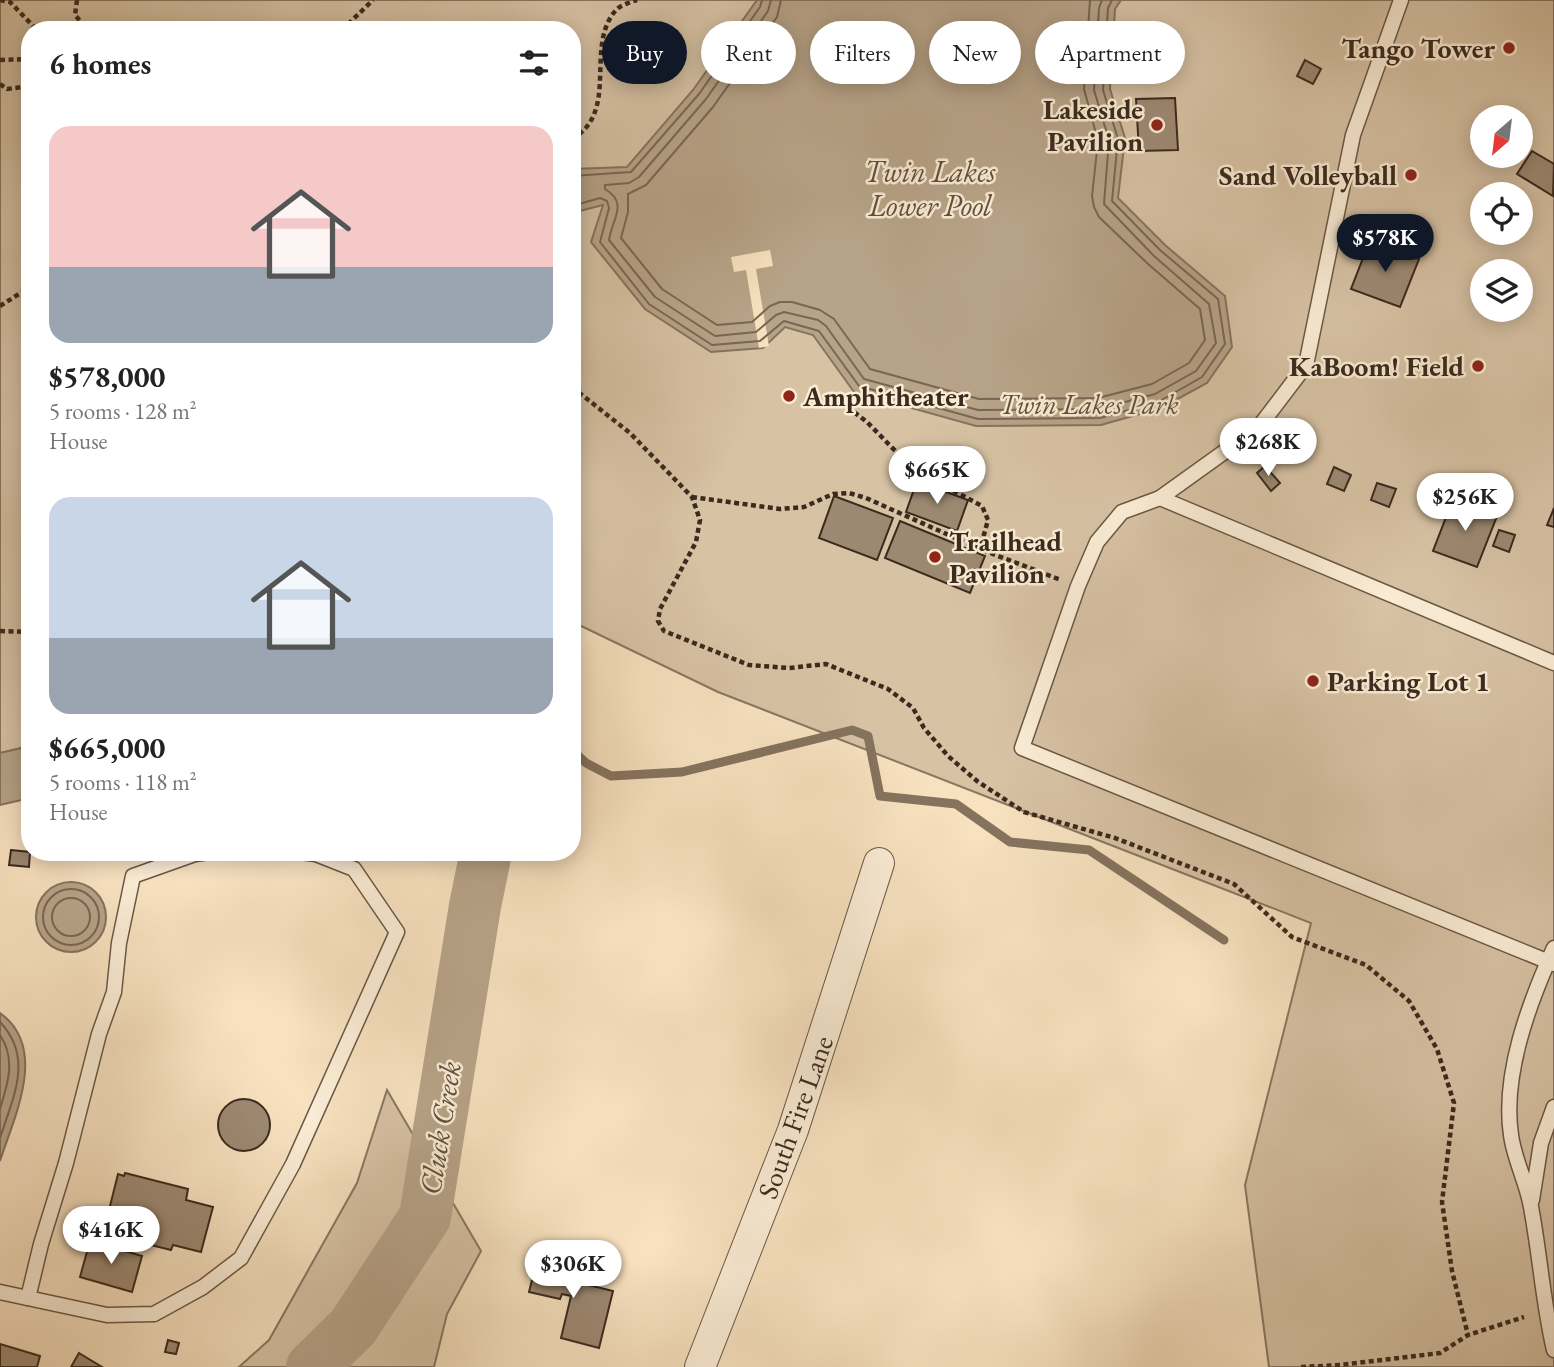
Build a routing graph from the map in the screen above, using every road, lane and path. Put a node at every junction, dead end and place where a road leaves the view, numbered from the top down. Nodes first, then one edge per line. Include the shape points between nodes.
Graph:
1 (0, 0) edge
2 (77, 0) edge
3 (373, 0) edge
4 (637, 0) edge
5 (1401, 0) edge
6 (28, 21) edge
7 (80, 21) edge
8 (351, 21) edge
9 (21, 59) edge
10 (0, 60) edge
11 (0, 84) edge
12 (21, 87) edge
13 (581, 134) edge
14 (21, 293) edge
15 (0, 306) edge
16 (581, 394) edge
17 (834, 397) dead end
18 (692, 497) junction
19 (1160, 498) junction
20 (980, 549) junction
21 (1078, 586) junction
22 (0, 631) edge
23 (21, 632) edge
24 (1554, 663) edge
25 (175, 861) edge
26 (334, 861) edge
27 (879, 863) dead end
28 (1552, 958) edge
29 (1554, 1107) edge
30 (1531, 1205) junction
31 (0, 1292) edge
32 (28, 1298) junction
33 (1524, 1317) dead end
34 (1468, 1335) junction
35 (1554, 1350) edge
36 (700, 1367) edge
37 (1301, 1367) edge

1 - 6 path via 10,2
2 - 7 path via 75,15
3 - 8 path
4 - 13 path via 618,8 603,34 599,107
5 - 19 lane via 1353,135 1306,365 1259,427
9 - 10 path
11 - 12 path via 7,89
14 - 15 path
16 - 18 path via 630,433
17 - 20 path via 867,422 913,469 982,506 988,520
18 - 20 path via 780,509 849,494
18 - 34 path via 700,520 696,542 660,609 658,621 664,631 749,665 789,668 826,664 888,689 913,708 948,756 1024,812 1115,838 1234,884 1292,937 1366,965 1409,1001 1437,1049 1454,1102 1442,1202
19 - 21 lane via 1122,513 1097,542
19 - 24 lane
20 - 21 path
21 - 28 lane via 1021,748
22 - 23 path
25 - 32 lane via 133,876 114,992
26 - 32 lane via 354,869 397,932 293,1164 241,1258 203,1287 154,1314 107,1315
27 - 36 street, South Fire Lane via 793,1130
28 - 30 lane via 1518,1045 1509,1086 1511,1135
29 - 30 lane via 1541,1143
30 - 35 lane
31 - 32 lane
33 - 34 path
34 - 37 path via 1440,1353

